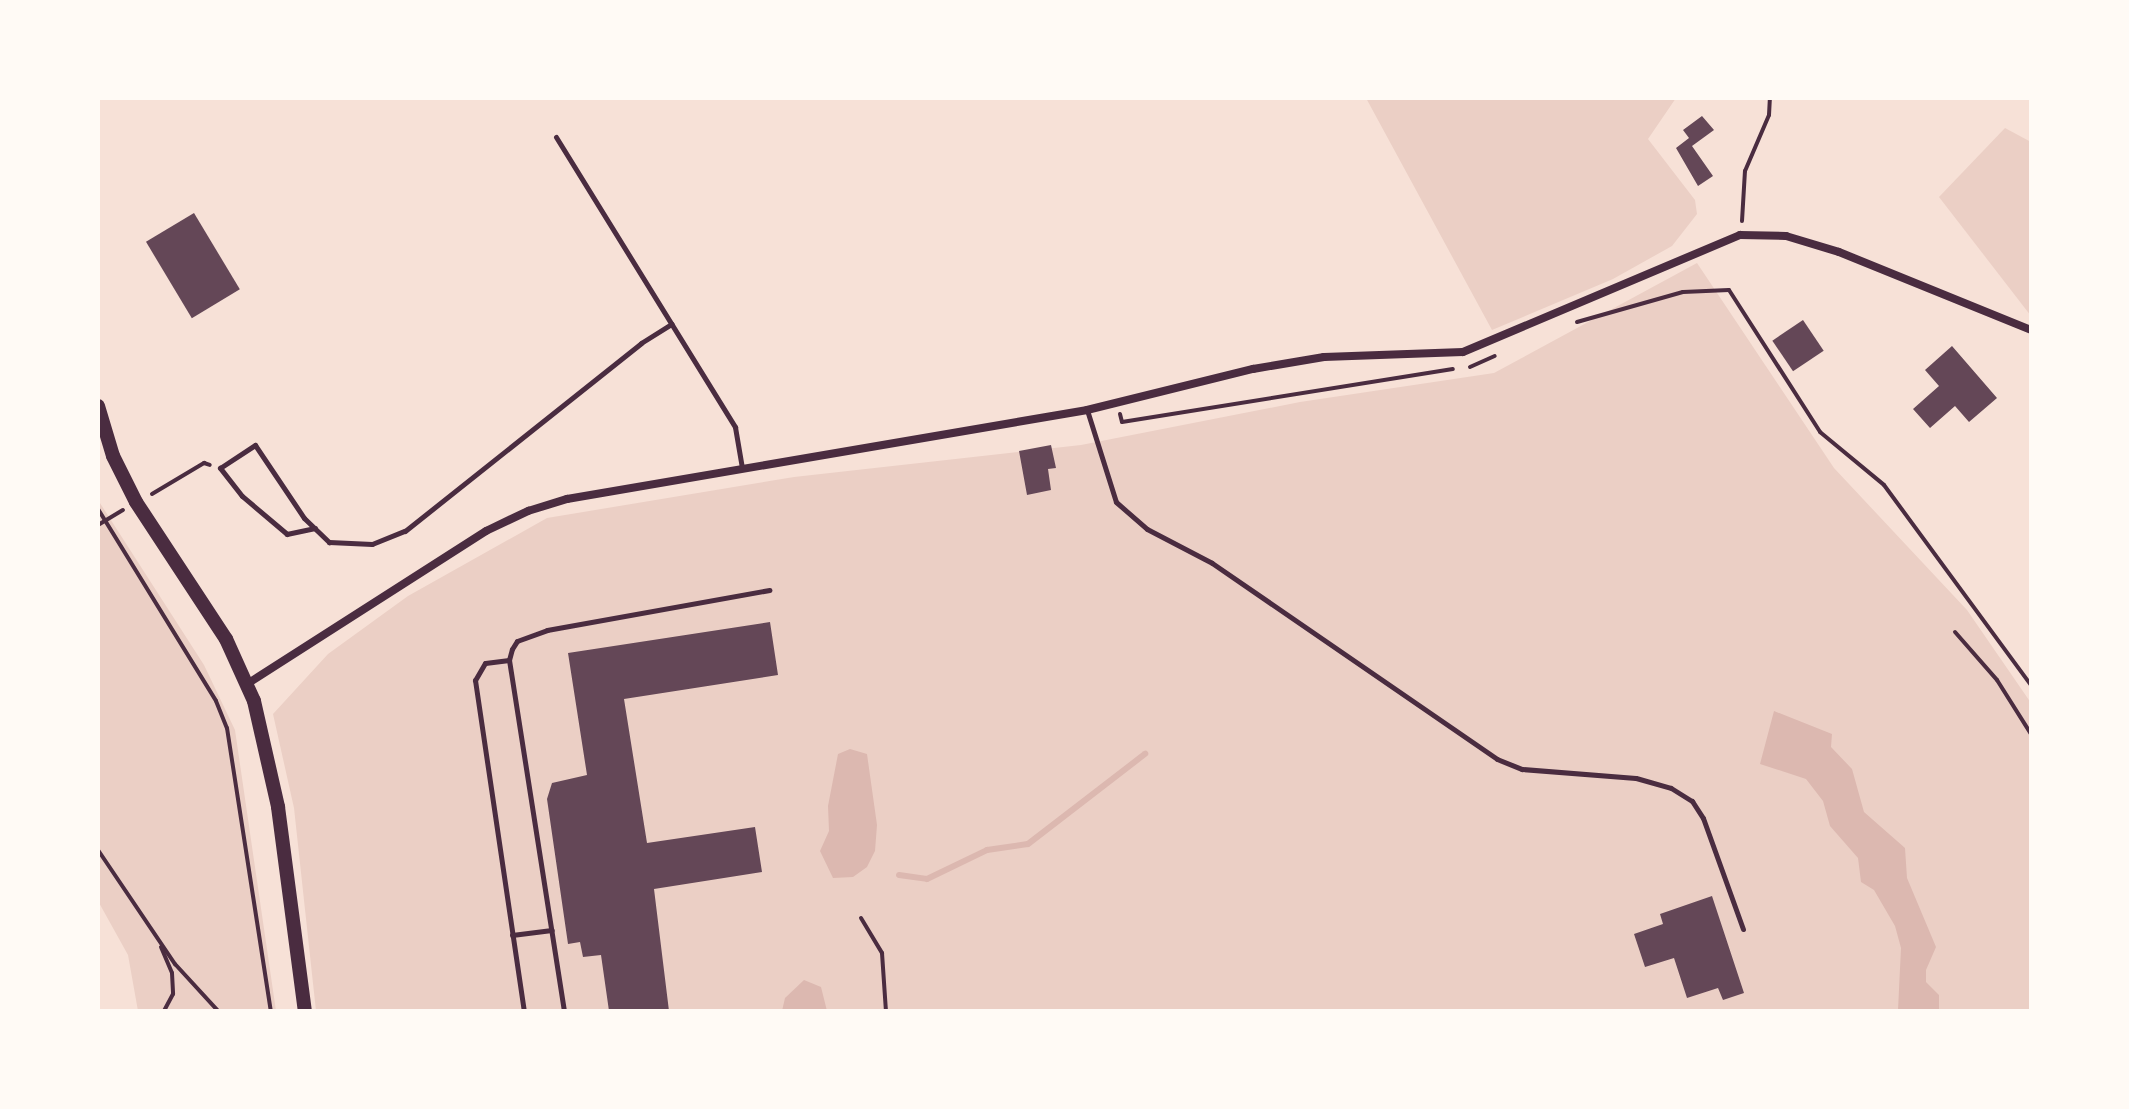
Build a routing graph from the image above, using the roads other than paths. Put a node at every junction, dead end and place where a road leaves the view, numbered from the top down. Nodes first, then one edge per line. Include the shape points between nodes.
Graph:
1 (556, 137) dead end
2 (672, 324) junction
3 (2031, 330) edge
4 (98, 406) edge
5 (1087, 410) junction
6 (742, 469) junction
7 (315, 528) junction
8 (769, 590) dead end
9 (509, 660) junction
10 (247, 684) junction
11 (1743, 929) dead end
12 (552, 930) junction
13 (512, 935) junction
14 (305, 1011) edge
15 (524, 1011) edge
16 (564, 1011) edge

1 - 2 lane
2 - 6 lane via 735,427
2 - 7 lane via 405,531 372,544 329,542
3 - 5 street via 1839,252 1786,236 1740,235 1463,352 1324,357
4 - 10 street via 113,456 136,502 226,639
5 - 6 street
5 - 11 lane via 1116,502 1147,529 1212,563 1497,759 1522,769 1636,778 1671,788 1692,801
6 - 10 street via 567,499 528,511 436,561 331,635
7 - 7 lane via 255,445 220,468 242,496 287,534
8 - 9 lane via 547,630 517,641
9 - 12 lane
9 - 13 lane via 485,663 475,680
10 - 14 street via 266,742 278,807
12 - 13 lane
12 - 16 lane
13 - 15 lane

